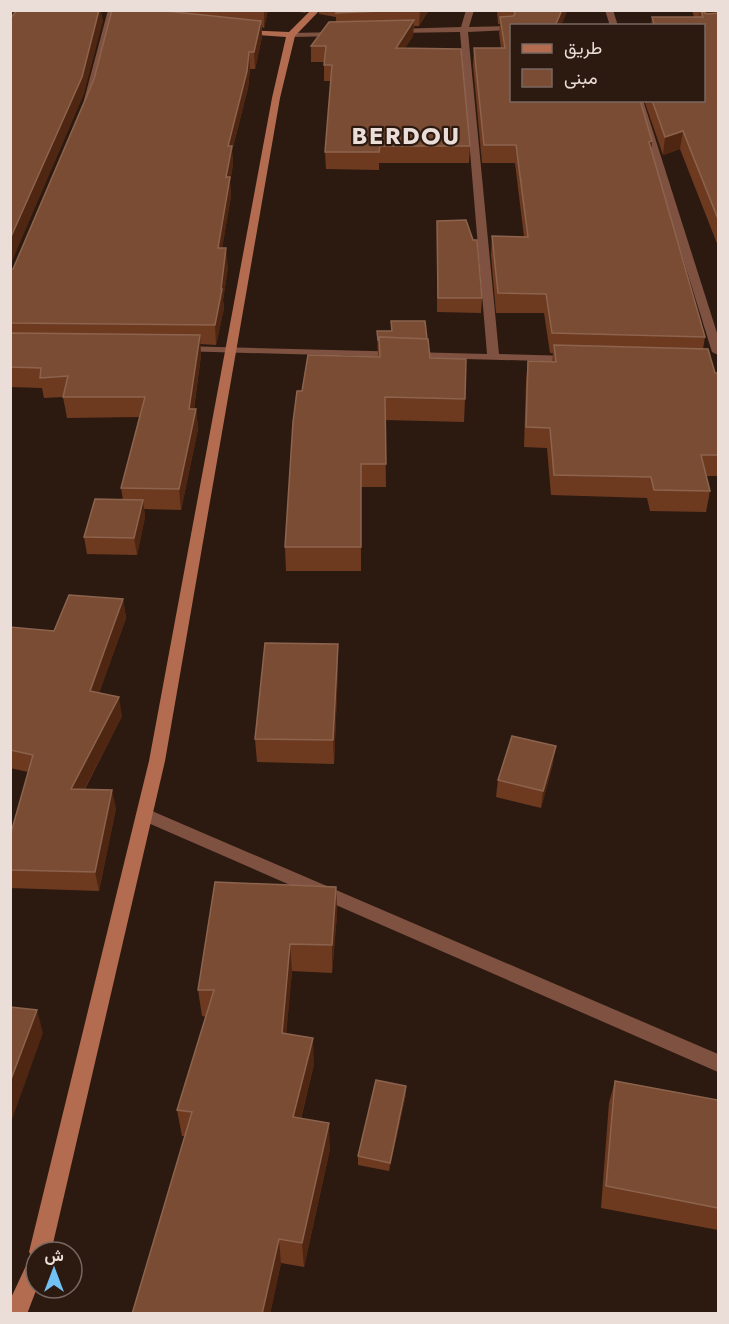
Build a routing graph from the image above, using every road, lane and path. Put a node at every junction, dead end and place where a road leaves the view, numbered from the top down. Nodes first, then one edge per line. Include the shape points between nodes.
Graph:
1 (316, 10) edge
2 (470, 10) edge
3 (110, 15) edge
4 (96, 19) edge
5 (119, 21) edge
6 (510, 28) edge
7 (464, 29) junction
8 (234, 32) edge
9 (383, 32) edge
10 (348, 33) edge
11 (291, 35) junction
12 (639, 102) edge
13 (85, 105) edge
14 (173, 349) edge
15 (231, 350) junction
16 (718, 352) edge
17 (493, 358) junction
18 (588, 360) edge
19 (145, 814) junction
20 (718, 1063) edge
21 (43, 1240) edge
22 (24, 1294) edge
23 (16, 1314) edge

1 - 11 main road
2 - 7 street
3 - 4 main road
3 - 5 main road
3 - 13 street
6 - 7 street
7 - 9 street
7 - 17 street
8 - 11 main road
10 - 11 street
11 - 15 main road
12 - 16 street
14 - 15 street
15 - 17 street
15 - 19 main road via 158,761
17 - 18 street
19 - 20 street
19 - 21 main road
22 - 23 main road

